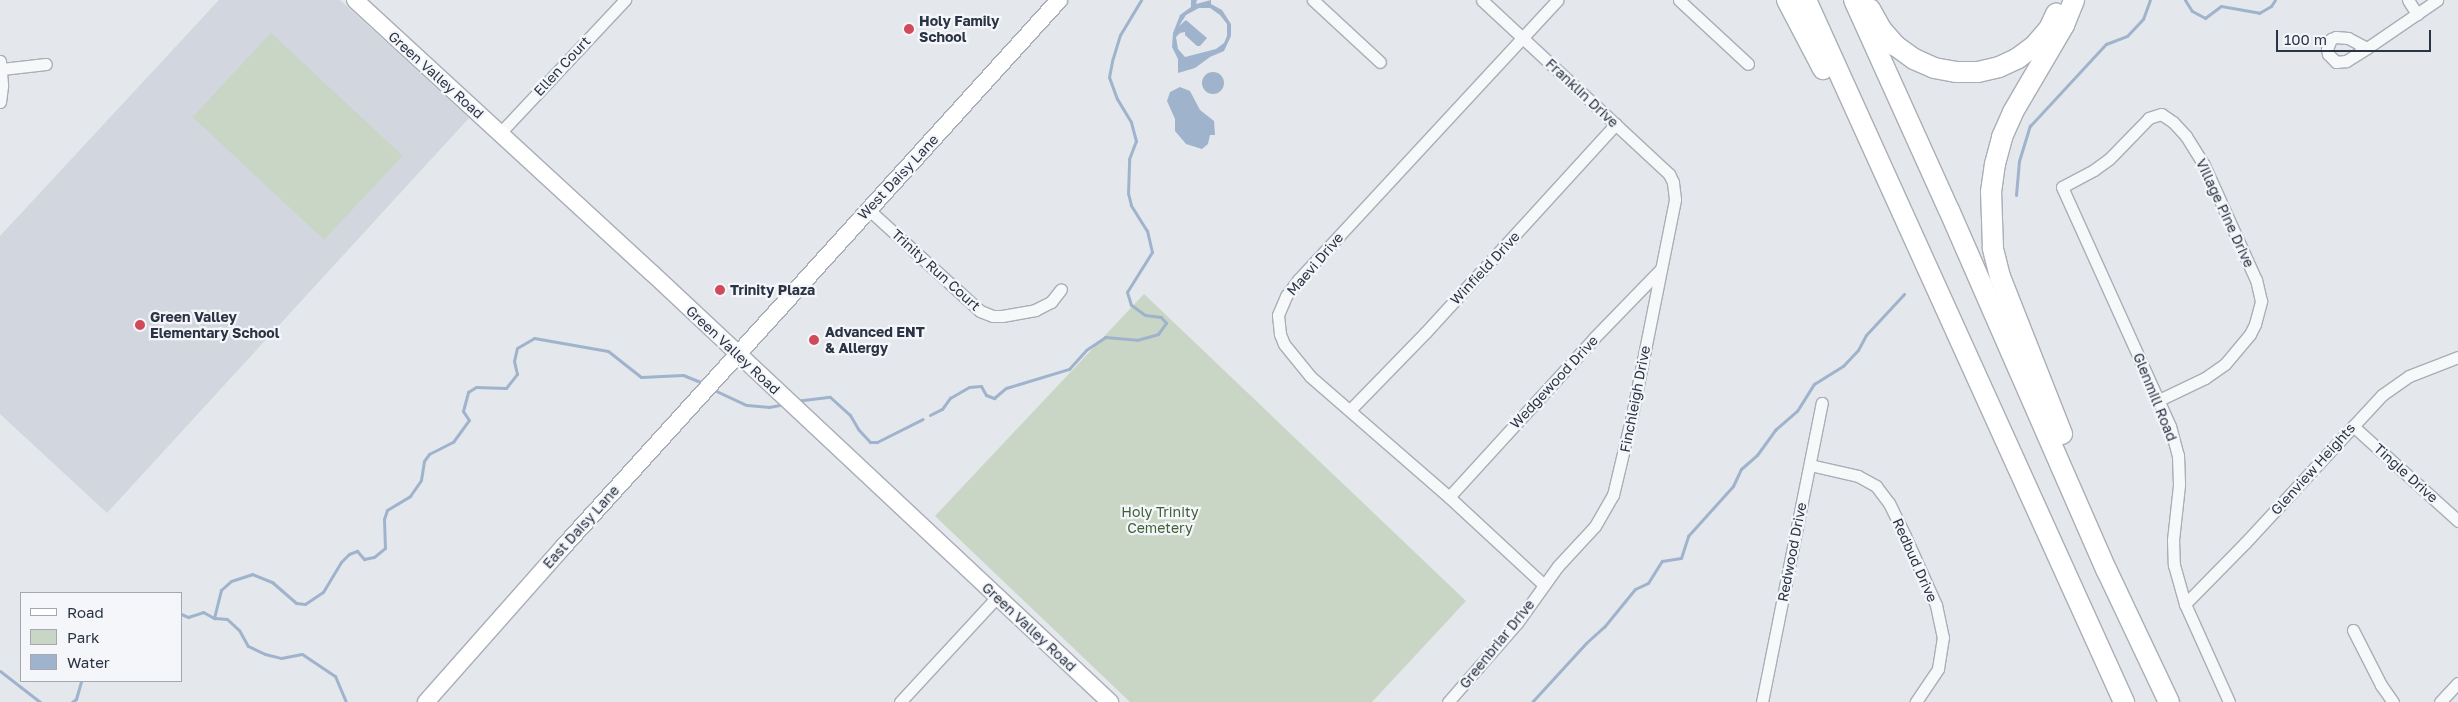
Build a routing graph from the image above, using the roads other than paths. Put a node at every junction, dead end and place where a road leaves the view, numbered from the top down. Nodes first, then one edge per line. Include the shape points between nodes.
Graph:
1 (355, 0) edge
2 (625, 0) edge
3 (1059, 0) edge
4 (1313, 0) edge
5 (1482, 0) edge
6 (1557, 0) edge
7 (1679, 0) edge
8 (1787, 0) edge
9 (1806, 0) edge
10 (1854, 0) edge
11 (1864, 0) edge
12 (2061, 0) edge
13 (2074, 0) edge
14 (2408, 0) edge
15 (2437, 0) edge
16 (2417, 14) junction
17 (1522, 36) junction
18 (2367, 48) dead end
19 (1380, 62) dead end
20 (1, 64) edge
21 (46, 64) dead end
22 (1748, 64) dead end
23 (0, 102) edge
24 (1616, 124) junction
25 (500, 133) junction
26 (2062, 187) joint
27 (1675, 190) joint
28 (868, 209) junction
29 (1921, 253) junction
30 (1661, 269) junction
31 (1061, 289) dead end
32 (739, 355) junction
33 (2458, 357) edge
34 (2159, 400) junction
35 (1822, 403) dead end
36 (1350, 410) junction
37 (2353, 426) junction
38 (1810, 465) junction
39 (1449, 497) junction
40 (2458, 521) edge
41 (1544, 585) junction
42 (996, 597) junction
43 (2185, 604) junction
44 (2354, 630) dead end
45 (2145, 650) junction
46 (2458, 683) edge
47 (426, 702) edge
48 (900, 702) edge
49 (1110, 702) edge
50 (1448, 702) edge
51 (1762, 702) edge
52 (1916, 702) edge
53 (2124, 702) edge
54 (2169, 702) edge
55 (2228, 702) edge
56 (2393, 702) edge
57 (2440, 702) edge

1 - 25 street, Green Valley Road
2 - 25 street, Ellen Court
3 - 28 street, West Daisy Lane
4 - 19 street
5 - 17 street, Franklin Drive
6 - 17 street, Maevi Drive
7 - 22 street
8 - 29 highway
9 - 29 highway
10 - 45 highway
11 - 12 highway via 1881,29 1896,46 1921,62 1956,72 1978,72 2018,58 2035,45 2049,29
13 - 45 highway via 2002,137 1990,192 1993,248 2010,306 2085,490
14 - 16 street
15 - 16 street
16 - 18 street
17 - 24 street, Franklin Drive
17 - 36 street, Maevi Drive via 1299,279 1284,301 1278,315 1284,344 1310,376
20 - 21 street
20 - 23 street
24 - 27 street, Franklin Drive via 1668,174
24 - 36 street, Winfield Drive via 1425,334
25 - 32 street, Green Valley Road
26 - 34 street, Glenmill Road
26 - 34 street, Village Pine Drive via 2109,159 2149,118 2161,114 2186,136 2202,160 2221,200 2259,291 2261,301 2255,324 2243,345 2215,372
27 - 30 street, Finchleigh Drive
28 - 31 street, Trinity Run Court via 980,311 1002,316 1036,310 1051,302
28 - 32 street, West Daisy Lane
29 - 53 highway
30 - 39 street, Wedgewood Drive
30 - 41 street, Finchleigh Drive via 1613,495 1595,526
32 - 42 street, Green Valley Road
32 - 47 street, East Daisy Lane
33 - 37 street, Glenview Heights via 2409,376 2390,388
34 - 43 street, Glenmill Road via 2178,454 2179,484 2172,553
35 - 38 street, Redwood Drive
36 - 39 street, Maevi Drive
37 - 40 street, Tingle Drive
37 - 43 street, Glenview Heights
38 - 51 street, Redwood Drive
38 - 52 street, Redbud Drive via 1858,476 1876,486 1889,503 1924,579 1940,616 1943,648 1933,679
39 - 41 street, Maevi Drive
41 - 50 street, Greenbriar Drive via 1517,623
42 - 48 street
42 - 49 street, Green Valley Road
43 - 55 street, Glenmill Road
44 - 56 street
45 - 54 highway
46 - 57 street

